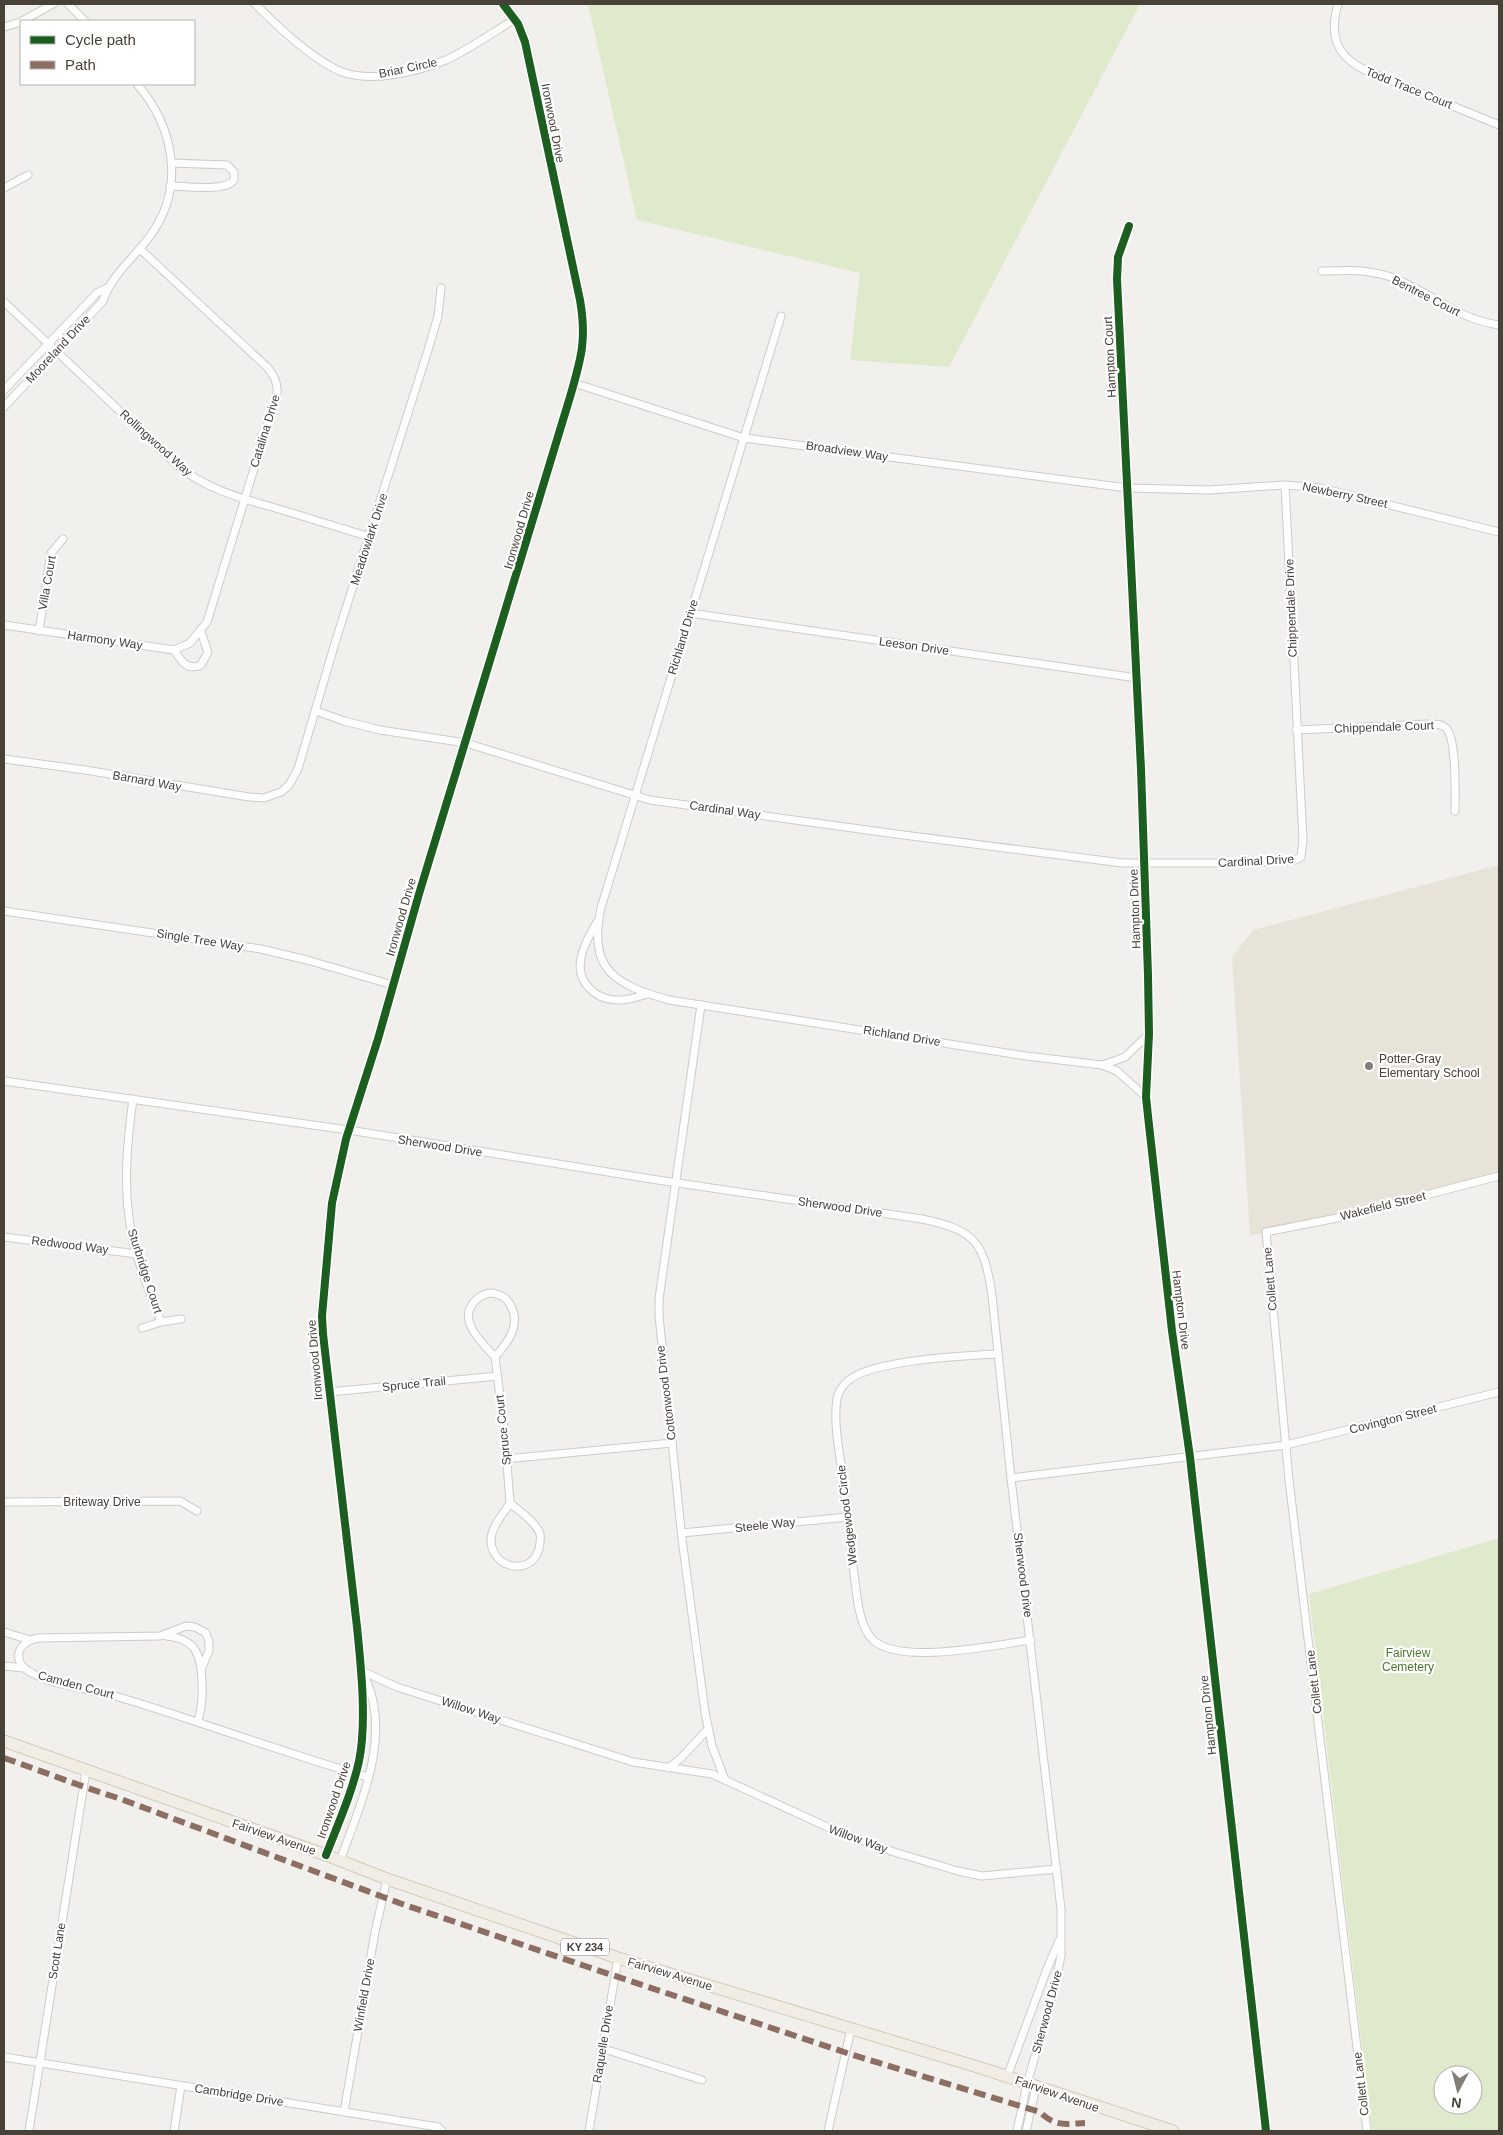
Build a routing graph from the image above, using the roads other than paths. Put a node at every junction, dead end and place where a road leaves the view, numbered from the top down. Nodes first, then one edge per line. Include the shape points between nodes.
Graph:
1 (53, 4) edge
2 (68, 4) edge
3 (256, 4) edge
4 (503, 4) edge
5 (1338, 4) edge
6 (515, 19) junction
7 (24, 20) edge
8 (84, 20) edge
9 (20, 22) edge
10 (4, 27) edge
11 (137, 85) edge
12 (1499, 125) edge
13 (171, 163) junction
14 (28, 175) dead end
15 (170, 186) junction
16 (4, 188) edge
17 (1129, 226) dead end
18 (140, 249) junction
19 (1322, 271) dead end
20 (107, 288) junction
21 (441, 288) dead end
22 (4, 302) edge
23 (781, 316) dead end
24 (1499, 325) edge
25 (48, 343) junction
26 (57, 350) junction
27 (574, 383) junction
28 (4, 390) edge
29 (4, 407) edge
30 (744, 438) junction
31 (1285, 485) junction
32 (1127, 488) junction
33 (244, 499) junction
34 (1499, 532) edge
35 (370, 537) junction
36 (63, 539) dead end
37 (690, 613) junction
38 (4, 625) edge
39 (40, 630) junction
40 (200, 632) junction
41 (174, 650) junction
42 (1137, 678) junction
43 (316, 711) junction
44 (1296, 730) junction
45 (466, 743) junction
46 (4, 759) edge
47 (287, 787) joint
48 (634, 796) junction
49 (1455, 811) dead end
50 (1144, 864) junction
51 (4, 911) edge
52 (598, 920) junction
53 (393, 985) junction
54 (648, 994) junction
55 (701, 1005) junction
56 (1149, 1034) junction
57 (1102, 1065) junction
58 (4, 1080) edge
59 (1146, 1098) junction
60 (133, 1099) junction
61 (348, 1130) junction
62 (1499, 1176) edge
63 (675, 1183) junction
64 (1266, 1232) joint
65 (4, 1237) edge
66 (137, 1254) junction
67 (180, 1319) dead end
68 (161, 1322) junction
69 (142, 1328) dead end
70 (997, 1354) junction
71 (495, 1357) junction
72 (498, 1376) junction
73 (329, 1392) junction
74 (1499, 1392) edge
75 (672, 1443) junction
76 (1286, 1446) junction
77 (1190, 1458) junction
78 (506, 1459) junction
79 (1011, 1478) junction
80 (4, 1502) edge
81 (510, 1503) junction
82 (197, 1511) dead end
83 (848, 1517) junction
84 (682, 1533) junction
85 (4, 1632) edge
86 (160, 1636) junction
87 (30, 1640) junction
88 (1031, 1640) junction
89 (4, 1666) edge
90 (202, 1667) junction
91 (24, 1668) junction
92 (362, 1671) junction
93 (198, 1721) junction
94 (708, 1729) junction
95 (4, 1741) edge
96 (668, 1768) junction
97 (86, 1771) junction
98 (356, 1774) junction
99 (368, 1778) junction
100 (724, 1780) junction
101 (326, 1855) junction
102 (340, 1861) junction
103 (1057, 1869) junction
104 (387, 1879) junction
105 (1060, 1938) junction
106 (618, 1958) junction
107 (851, 2029) junction
108 (601, 2048) junction
109 (4, 2057) edge
110 (40, 2063) junction
111 (1007, 2077) junction
112 (702, 2080) dead end
113 (181, 2086) junction
114 (1032, 2086) junction
115 (344, 2112) junction
116 (440, 2129) edge
117 (29, 2131) edge
118 (174, 2131) edge
119 (589, 2131) edge
120 (828, 2131) edge
121 (1017, 2131) edge
122 (1026, 2131) edge
123 (1173, 2131) edge
124 (1266, 2131) edge
125 (1366, 2131) edge

1 - 7 street
2 - 8 street
3 - 6 street, Briar Circle via 320,60 342,72 367,76 406,71 447,59
4 - 6 street, Ironwood Drive
5 - 12 street, Todd Trace Court via 1334,19 1335,39 1350,61
6 - 27 street, Ironwood Drive via 525,42 582,316 583,347
9 - 10 street
11 - 13 street, Mooreland Drive via 163,124
13 - 15 street, Mooreland Drive
13 - 15 street via 227,165 234,172 234,180 228,186 218,187
14 - 16 street
15 - 18 street, Mooreland Drive via 158,223
17 - 32 street, Hampton Court via 1117,267
18 - 20 street, Mooreland Drive
18 - 33 street, Catalina Drive via 261,361 276,380 277,394
19 - 24 street, Bentree Court via 1361,270 1392,278 1456,312
20 - 25 street, Mooreland Drive via 97,293
20 - 26 street, Mooreland Drive via 103,301
21 - 35 street, Meadowlark Drive via 438,316
22 - 25 street, Rollingwood Way
23 - 30 street, Richland Drive
25 - 26 street, Rollingwood Way
25 - 28 street, Mooreland Drive
26 - 29 street, Mooreland Drive
26 - 33 street, Rollingwood Way via 188,474 210,487
27 - 30 street, Broadview Way
27 - 45 street, Ironwood Drive
30 - 32 street, Broadview Way
30 - 37 street, Richland Drive
31 - 32 street, Newberry Street via 1209,490
31 - 34 street, Newberry Street via 1321,488
31 - 44 street, Chippendale Drive
32 - 42 street, Hampton Drive
33 - 35 street, Rollingwood Way
33 - 40 street, Catalina Drive via 207,622
35 - 43 street, Meadowlark Drive
36 - 39 street, Villa Court via 51,553
37 - 42 street, Leeson Drive
37 - 48 street, Richland Drive
38 - 39 street, Harmony Way
39 - 41 street, Harmony Way
40 - 41 street via 190,643
40 - 41 street via 208,652 201,665 185,665
42 - 50 street, Hampton Drive
43 - 45 street, Cardinal Way via 380,730
43 - 47 street, Meadowlark Drive via 298,769
44 - 49 street, Chippendale Court via 1443,726 1452,741
44 - 50 street, Cardinal Drive via 1302,840 1300,858 1246,863
45 - 48 street, Cardinal Way
45 - 53 street, Ironwood Drive
46 - 47 street, Barnard Way via 248,797 270,796
48 - 50 street, Cardinal Way via 896,834
48 - 52 street, Richland Drive
50 - 56 street, Hampton Drive
51 - 53 street, Single Tree Way via 261,949
52 - 54 street, Richland Drive via 598,947 602,959 616,979
52 - 54 street via 581,959 580,972 586,984 598,995 612,1000
53 - 61 street, Ironwood Drive
54 - 55 street, Richland Drive
55 - 57 street, Richland Drive
55 - 63 street, Cottonwood Drive
56 - 57 street, Richland Drive via 1125,1057
56 - 59 street, Hampton Drive
57 - 59 street, Richland Drive via 1117,1071
58 - 60 street, Sherwood Drive
59 - 77 street, Hampton Drive
60 - 61 street, Sherwood Drive
60 - 66 street, Sturbridge Court via 127,1190 131,1232
61 - 63 street, Sherwood Drive
61 - 73 street, Ironwood Drive via 332,1203 322,1316
62 - 64 street, Wakefield Street via 1336,1218
63 - 70 street, Sherwood Drive via 922,1219 961,1230 979,1247 988,1274
63 - 75 street, Cottonwood Drive via 658,1316
64 - 76 street, Collett Lane
65 - 66 street, Redwood Way
66 - 68 street, Sturbridge Court
67 - 68 street
68 - 69 street
70 - 79 street, Sherwood Drive
70 - 83 street, Wedgewood Circle via 928,1359 872,1369 846,1382 838,1394 836,1406
71 - 71 street via 513,1331 515,1318 504,1297 488,1293 472,1304 469,1318 478,1340
71 - 72 street, Spruce Court
72 - 73 street, Spruce Trail
72 - 78 street, Spruce Court
73 - 92 street, Ironwood Drive
74 - 76 street, Covington Street
75 - 78 street
75 - 84 street, Cottonwood Drive
76 - 77 street, Covington Street
76 - 125 street, Collett Lane
77 - 79 street, Covington Street
77 - 124 street, Hampton Drive
78 - 81 street, Spruce Court
79 - 88 street, Sherwood Drive
80 - 82 street, Briteway Drive via 180,1501
81 - 81 street via 492,1532 491,1544 501,1561 521,1566 535,1556 540,1546 540,1534
83 - 84 street, Steele Way
83 - 88 street, Wedgewood Circle via 862,1624 880,1645 909,1653
84 - 94 street, Cottonwood Drive
85 - 87 street
86 - 87 street
86 - 90 street via 179,1638 190,1644
86 - 90 street via 186,1626 201,1629 210,1645
87 - 91 street, Camden Court via 19,1652
88 - 103 street, Sherwood Drive
89 - 91 street
90 - 93 street via 203,1702
91 - 93 street, Camden Court via 71,1686 99,1691
92 - 96 street, Willow Way via 396,1687 633,1762
92 - 98 street, Ironwood Drive via 362,1729
92 - 99 street, Ironwood Drive via 374,1699 376,1722
93 - 98 street, Camden Court
94 - 96 street
94 - 100 street, Cottonwood Drive
95 - 97 main road, Fairview Avenue / KY 234
96 - 100 street, Willow Way via 712,1774
97 - 101 main road, Fairview Avenue / KY 234
97 - 110 street, Scott Lane
98 - 99 street, Camden Court
98 - 101 street, Ironwood Drive
99 - 102 street, Ironwood Drive
100 - 103 street, Willow Way via 836,1831 958,1871 982,1876
101 - 102 main road, Fairview Avenue / KY 234
102 - 104 main road, Fairview Avenue / KY 234
103 - 105 street, Sherwood Drive
104 - 106 main road, Fairview Avenue / KY 234
104 - 115 street, Winfield Drive
105 - 111 street, Sherwood Drive
105 - 114 street, Sherwood Drive via 1061,1955 1054,1994
106 - 107 main road, Fairview Avenue / KY 234
106 - 108 street, Raquelle Drive
107 - 111 main road, Fairview Avenue / KY 234
107 - 120 street
108 - 112 street
108 - 119 street, Raquelle Drive
109 - 110 street, Cambridge Drive
110 - 113 street, Cambridge Drive
110 - 117 street, Scott Lane
111 - 114 main road, Fairview Avenue / KY 234
113 - 115 street, Cambridge Drive
113 - 118 street
114 - 121 street
114 - 122 street
114 - 123 main road, Fairview Avenue / KY 234
115 - 116 street, Cambridge Drive

